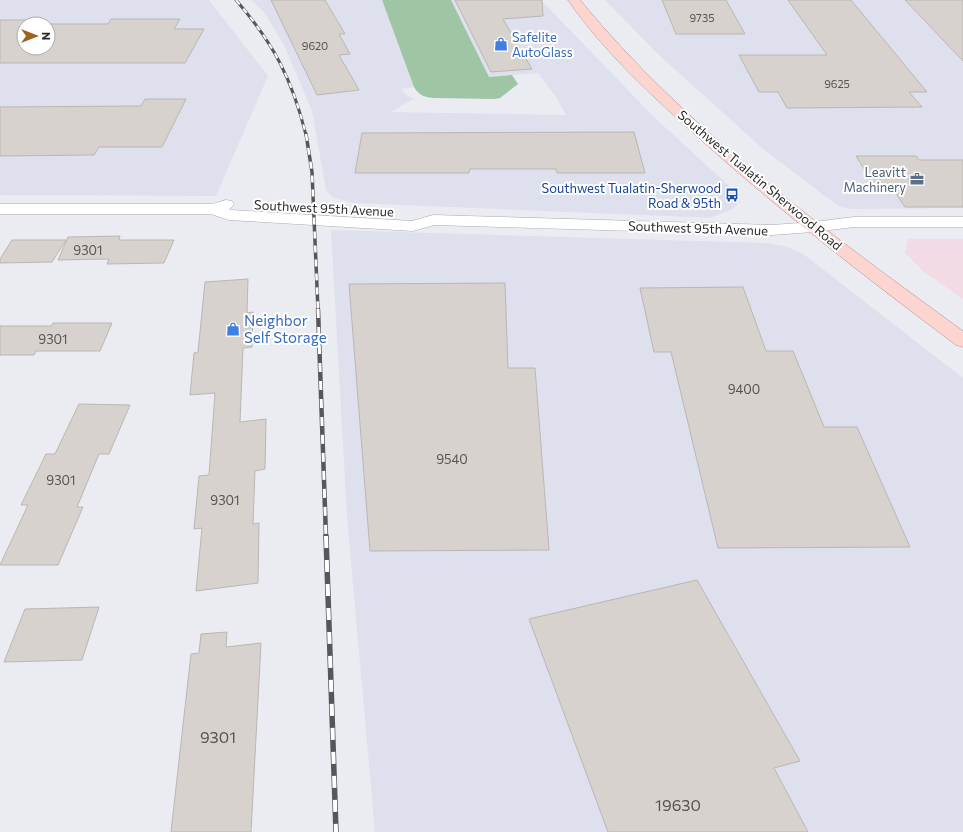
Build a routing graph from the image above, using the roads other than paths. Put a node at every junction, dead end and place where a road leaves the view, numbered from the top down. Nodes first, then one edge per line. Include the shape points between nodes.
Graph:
1 (574, 0) edge
2 (0, 209) edge
3 (963, 222) edge
4 (813, 227) junction
5 (963, 341) edge

1 - 4 highway, Southwest Tualatin Sherwood Road via 661,95 724,154
2 - 4 street, Southwest 95th Avenue via 213,209 229,215 413,226 434,220 772,230
3 - 4 street, Southwest 95th Avenue via 854,222
4 - 5 highway, Southwest Tualatin Sherwood Road

